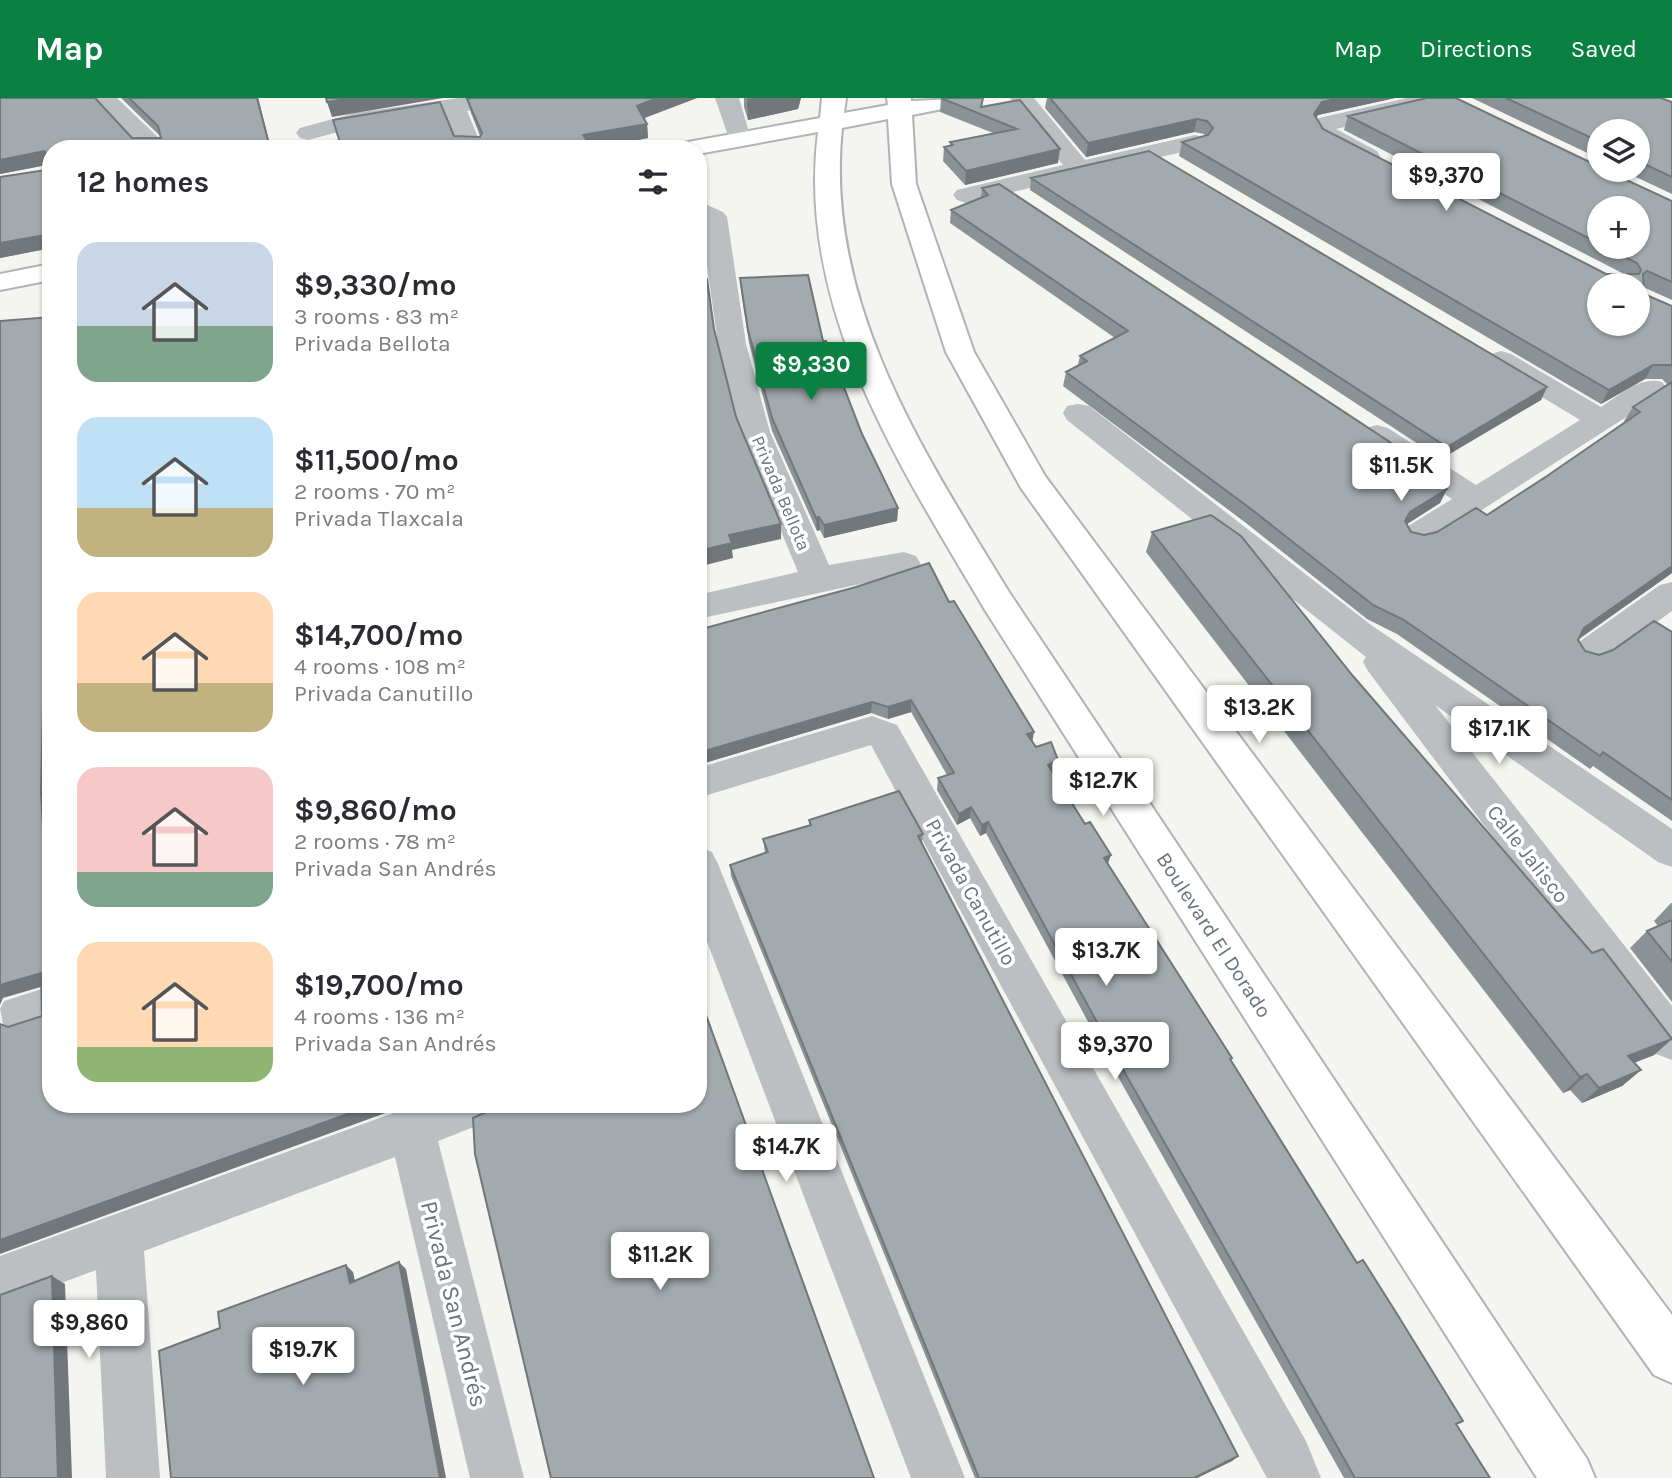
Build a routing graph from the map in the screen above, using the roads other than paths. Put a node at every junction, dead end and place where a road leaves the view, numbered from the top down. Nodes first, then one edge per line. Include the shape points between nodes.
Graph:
1 (104, 98) edge
2 (507, 98) edge
3 (727, 98) edge
4 (965, 98) edge
5 (1022, 98) edge
6 (1351, 98) edge
7 (1449, 100) edge
8 (898, 104) edge
9 (337, 105) edge
10 (453, 106) junction
11 (831, 110) edge
12 (1371, 113) junction
13 (355, 120) junction
14 (308, 133) dead end
15 (740, 139) junction
16 (147, 140) edge
17 (467, 140) edge
18 (1195, 142) edge
19 (707, 145) edge
20 (1150, 152) junction
21 (1389, 167) edge
22 (1079, 169) junction
23 (1185, 174) edge
24 (1003, 187) junction
25 (965, 195) dead end
26 (1037, 210) edge
27 (707, 214) edge
28 (42, 274) edge
29 (0, 282) edge
30 (1483, 349) edge
31 (1652, 388) dead end
32 (1079, 413) dead end
33 (1602, 420) junction
34 (1360, 423) edge
35 (1475, 499) junction
36 (1417, 536) edge
37 (904, 564) dead end
38 (818, 579) junction
39 (707, 605) edge
40 (1666, 606) edge
41 (1359, 634) junction
42 (1589, 653) edge
43 (707, 780) edge
44 (1672, 850) edge
45 (707, 887) edge
46 (1672, 1040) edge
47 (454, 1113) edge
48 (412, 1129) junction
49 (118, 1237) junction
50 (0, 1281) edge
51 (1672, 1357) edge
52 (133, 1478) edge
53 (497, 1478) edge
54 (938, 1478) edge
55 (1294, 1478) edge
56 (1568, 1478) edge

1 - 16 street
2 - 10 street
3 - 15 street
4 - 8 main road
5 - 22 street
6 - 12 street
7 - 12 street
8 - 11 main road
8 - 51 main road via 904,184 924,251 960,352 1032,481
9 - 13 street
10 - 13 street
10 - 17 street
11 - 15 main road
11 - 56 main road, Boulevard El Dorado via 826,192 832,258 857,343 908,452 1004,612
12 - 21 street via 1327,123 1324,129
13 - 14 street
15 - 19 main road
18 - 20 street
20 - 22 street
20 - 23 street
22 - 24 street
24 - 25 street
24 - 26 street
27 - 38 street, Privada Bellota via 713,217 732,344 755,432
28 - 29 main road
30 - 33 street
31 - 33 street
32 - 41 street, Calle Jalisco
33 - 35 street
34 - 35 street
35 - 36 street
37 - 38 street, Privada Bellota
38 - 39 street, Privada Bellota
40 - 42 street
41 - 44 street, Calle Jalisco
41 - 46 street, Calle Jalisco
43 - 55 street, Privada Canutillo via 873,730 884,735
45 - 54 street
47 - 48 street
48 - 49 street
48 - 53 street, Privada San Andrés
49 - 50 street
49 - 52 street

